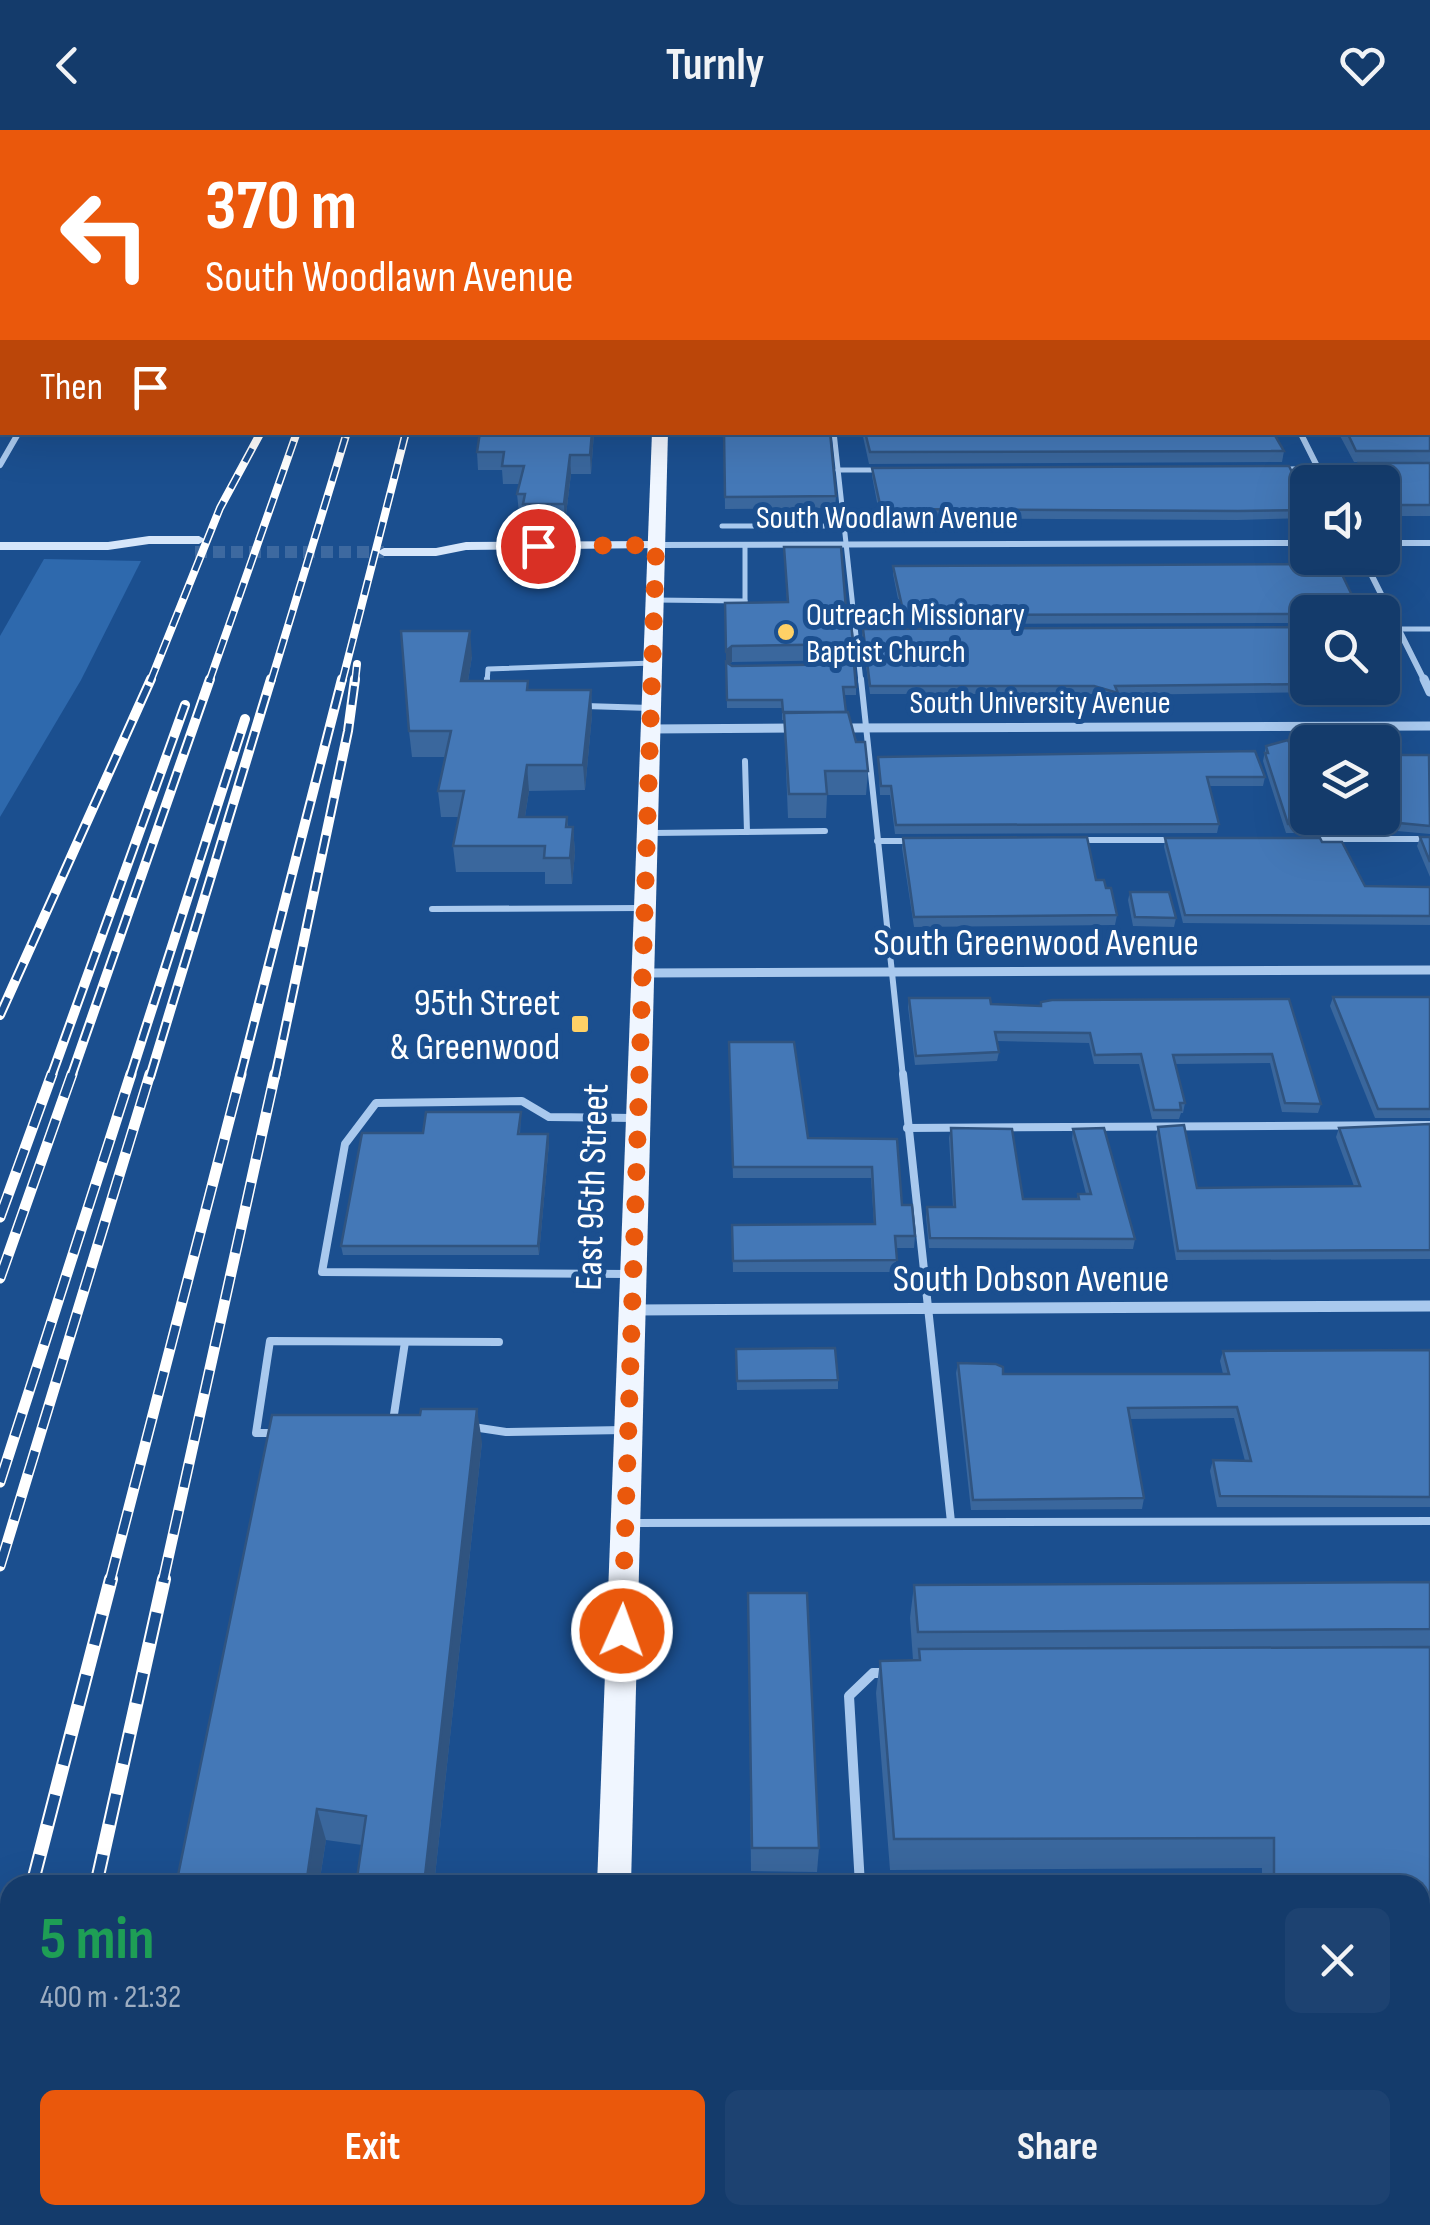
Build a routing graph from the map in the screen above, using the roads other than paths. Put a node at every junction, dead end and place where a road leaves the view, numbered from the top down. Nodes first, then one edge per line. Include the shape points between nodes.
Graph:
1 (18, 435) edge
2 (660, 435) edge
3 (834, 435) edge
4 (1302, 435) edge
5 (0, 465) edge
6 (1316, 465) edge
7 (1270, 468) edge
8 (1290, 468) edge
9 (838, 470) junction
10 (897, 470) edge
11 (722, 526) dead end
12 (789, 526) junction
13 (845, 526) junction
14 (1400, 543) edge
15 (1430, 543) edge
16 (1290, 544) edge
17 (656, 545) junction
18 (745, 545) junction
19 (790, 545) junction
20 (847, 545) junction
21 (0, 546) edge
22 (197, 546) tunnel mouth
23 (385, 546) tunnel mouth
24 (654, 600) junction
25 (745, 601) junction
26 (745, 611) edge
27 (1430, 628) edge
28 (1400, 629) edge
29 (1400, 631) edge
30 (652, 663) junction
31 (841, 666) edge
32 (859, 666) junction
33 (504, 691) edge
34 (1430, 692) edge
35 (573, 699) edge
36 (651, 718) junction
37 (1430, 726) edge
38 (810, 728) edge
39 (829, 728) edge
40 (866, 728) junction
41 (745, 761) dead end
42 (825, 831) dead end
43 (747, 832) junction
44 (647, 833) junction
45 (1430, 839) edge
46 (1074, 840) edge
47 (1173, 840) edge
48 (1292, 840) edge
49 (877, 841) junction
50 (916, 841) edge
51 (645, 908) junction
52 (432, 909) dead end
53 (1430, 970) edge
54 (890, 972) junction
55 (643, 973) junction
56 (638, 1118) junction
57 (1430, 1124) edge
58 (908, 1128) junction
59 (634, 1274) junction
60 (1430, 1306) edge
61 (928, 1309) junction
62 (632, 1310) junction
63 (405, 1342) junction
64 (499, 1342) dead end
65 (462, 1427) edge
66 (410, 1429) edge
67 (628, 1430) junction
68 (295, 1432) edge
69 (1430, 1521) edge
70 (950, 1522) junction
71 (626, 1523) junction
72 (893, 1673) edge
73 (614, 1875) edge
74 (859, 1875) edge

1 - 5 street
2 - 17 main road, East 95th Street
3 - 9 lane
4 - 6 street
7 - 8 lane
9 - 10 lane
9 - 13 lane
11 - 12 lane
12 - 13 lane
12 - 19 lane
13 - 20 lane
14 - 15 street
16 - 20 street, South Woodlawn Avenue
17 - 18 street, South Woodlawn Avenue
17 - 23 street, South Woodlawn Avenue via 466,546 436,552
17 - 24 main road, East 95th Street
18 - 19 street, South Woodlawn Avenue
18 - 25 lane
19 - 20 street, South Woodlawn Avenue
20 - 32 lane
21 - 22 street via 144,552
24 - 25 lane
24 - 30 main road, East 95th Street
25 - 26 lane
27 - 28 lane
29 - 34 street
30 - 33 lane via 488,670 486,691
30 - 36 main road, East 95th Street
31 - 32 lane
32 - 40 lane
35 - 36 lane via 586,708
36 - 38 street
36 - 44 main road, East 95th Street
37 - 40 street, South University Avenue
39 - 40 street, South University Avenue
40 - 49 lane
41 - 43 lane
42 - 43 lane
43 - 44 lane
44 - 51 main road, East 95th Street
45 - 48 lane
46 - 47 lane
49 - 50 lane
49 - 54 lane
51 - 52 lane
51 - 55 main road, East 95th Street
53 - 54 street, South Greenwood Avenue
54 - 55 street, South Greenwood Avenue
54 - 58 lane
55 - 56 main road, East 95th Street
56 - 59 main road, East 95th Street
56 - 59 lane via 549,1117 522,1101 376,1103 346,1144 322,1272
57 - 58 lane
58 - 61 lane
59 - 62 main road, East 95th Street
60 - 61 street, South Dobson Avenue
61 - 62 street, South Dobson Avenue
61 - 70 lane
62 - 67 main road, East 95th Street
63 - 64 lane
63 - 66 lane via 392,1429
63 - 68 lane via 270,1341 256,1434
65 - 67 lane
67 - 71 main road, East 95th Street
69 - 70 lane
70 - 71 lane
71 - 73 main road, East 95th Street
72 - 74 lane via 873,1673 849,1696

